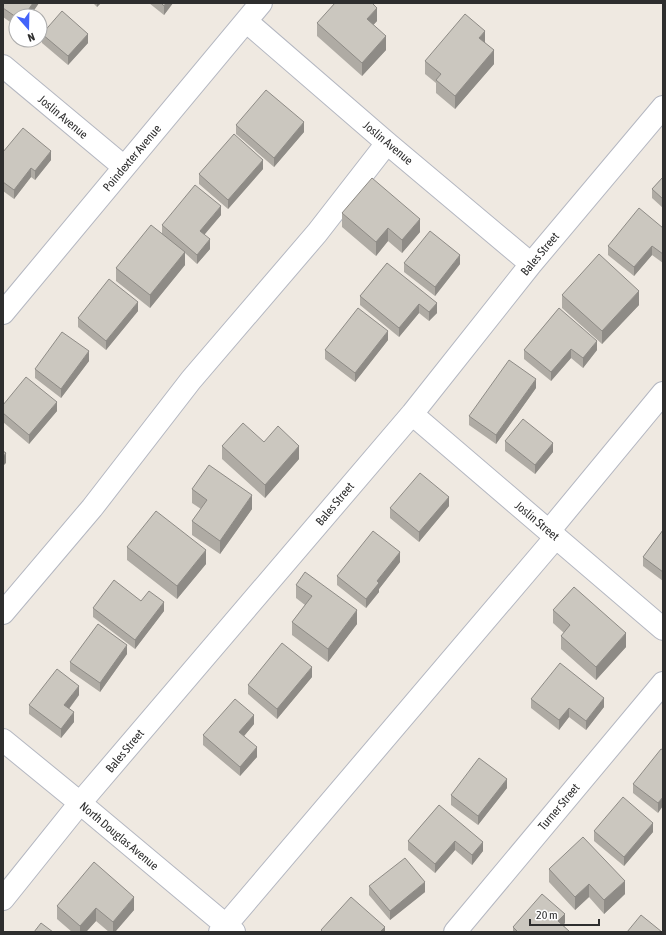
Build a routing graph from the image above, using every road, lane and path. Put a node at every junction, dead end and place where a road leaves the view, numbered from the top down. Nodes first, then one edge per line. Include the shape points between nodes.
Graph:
1 (261, 3) edge
2 (246, 21) junction
3 (3, 66) edge
4 (663, 107) edge
5 (387, 143) junction
6 (124, 167) junction
7 (531, 264) junction
8 (3, 313) edge
9 (663, 393) edge
10 (412, 414) junction
11 (552, 534) junction
12 (3, 613) edge
13 (663, 628) edge
14 (663, 683) edge
15 (3, 740) edge
16 (80, 803) junction
17 (3, 899) edge
18 (226, 930) edge
19 (455, 932) edge

1 - 2 street, Poindexter Avenue
2 - 5 street, Joslin Avenue
2 - 6 street, Poindexter Avenue
3 - 6 street, Joslin Avenue
4 - 7 street, Bales Street
5 - 7 street, Joslin Avenue
5 - 12 street via 316,233 191,380 92,508
6 - 8 street, Poindexter Avenue
7 - 10 street, Bales Street
9 - 11 street
10 - 11 street, Joslin Street
10 - 16 street, Bales Street
11 - 13 street, Joslin Street
11 - 18 street
14 - 19 street, Turner Street
15 - 16 street, North Douglas Avenue
16 - 17 street, Bales Street
16 - 18 street, North Douglas Avenue

